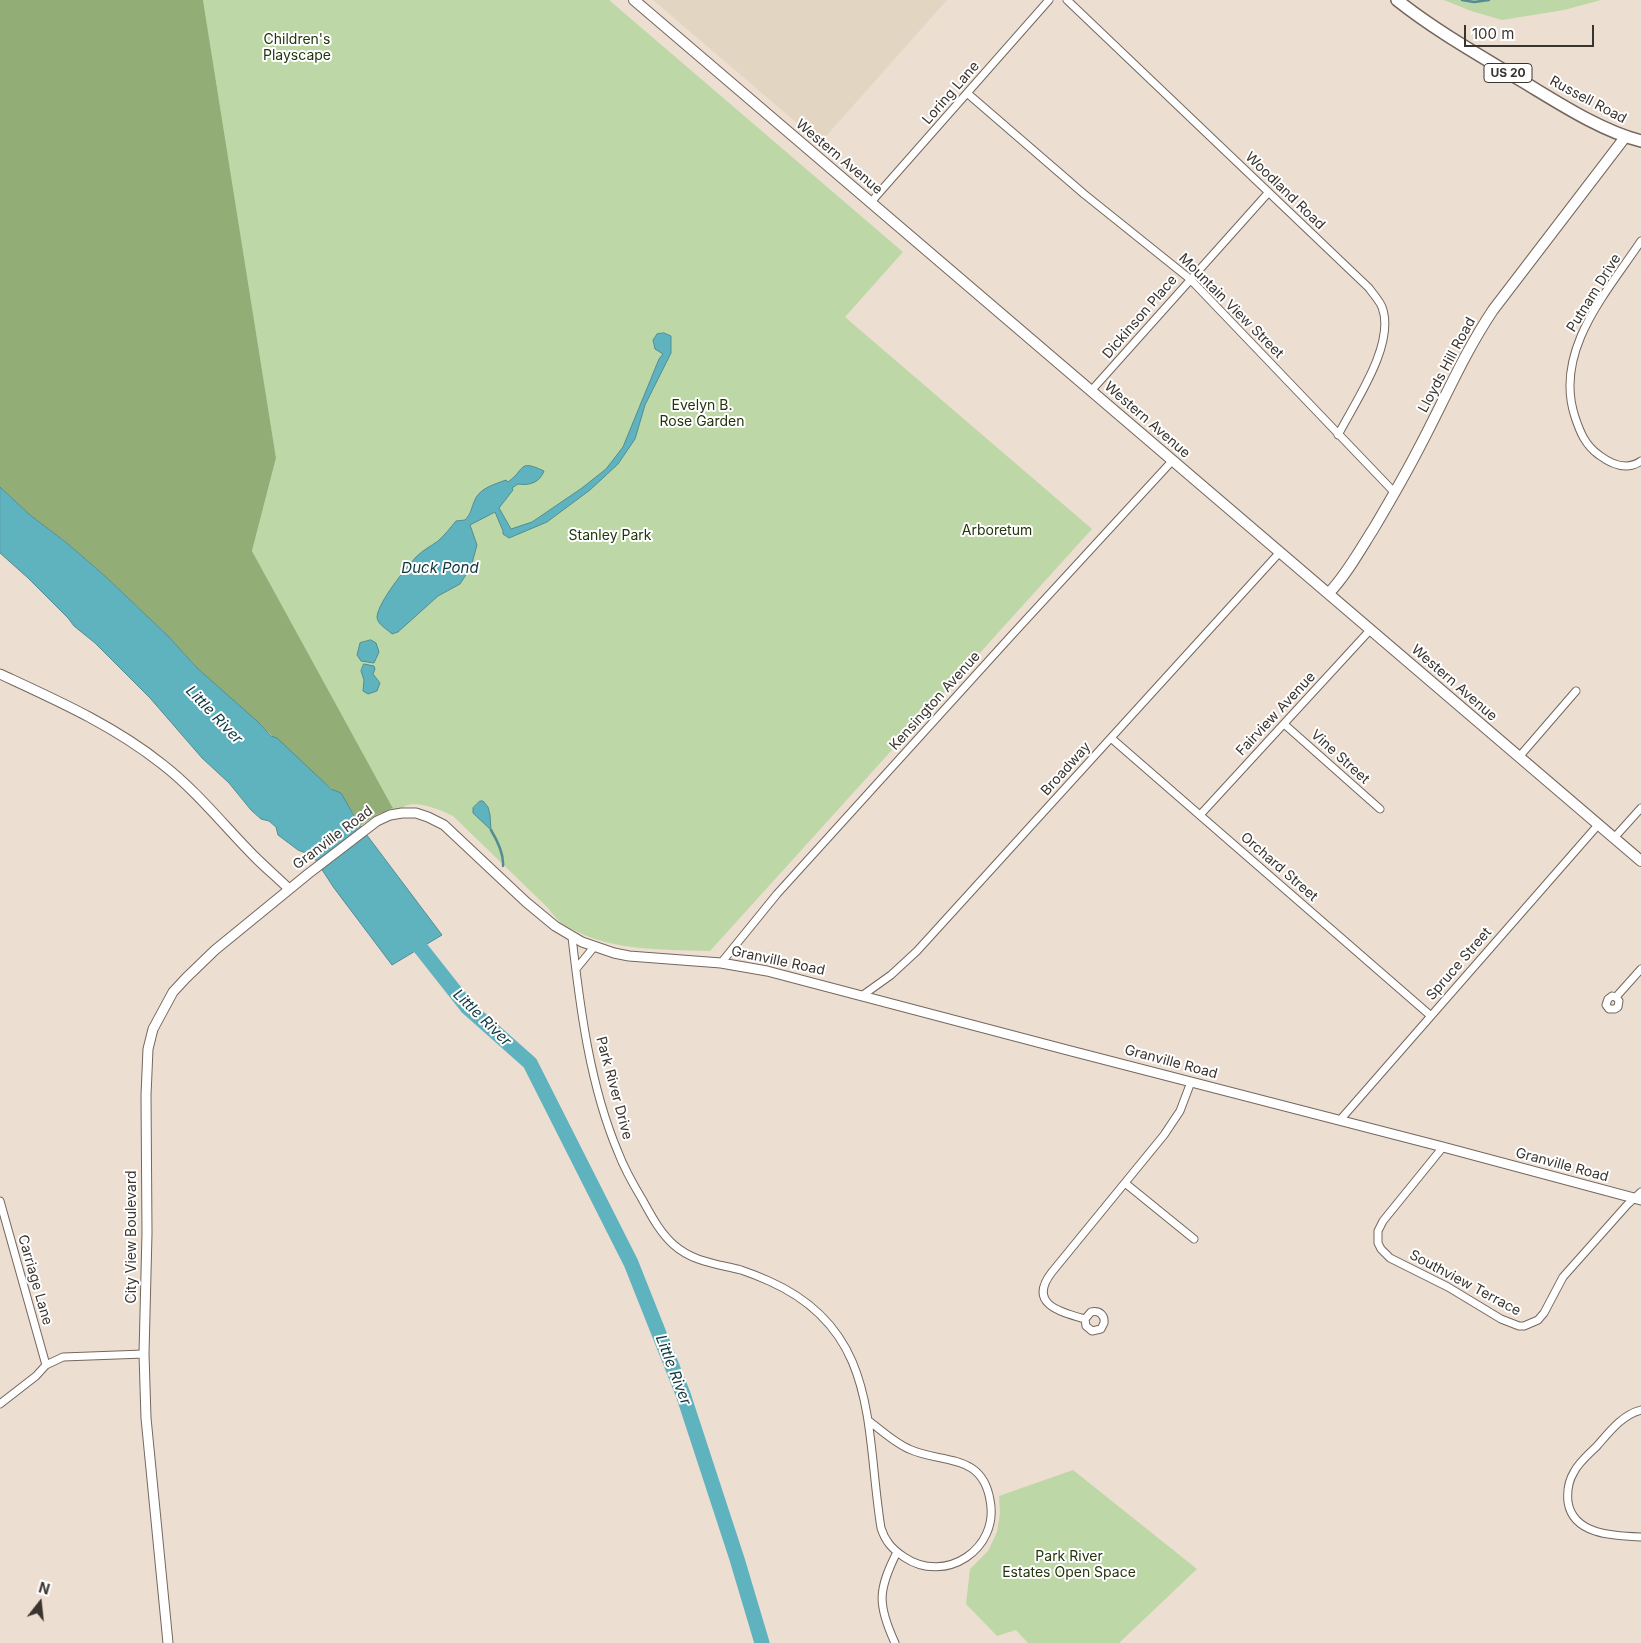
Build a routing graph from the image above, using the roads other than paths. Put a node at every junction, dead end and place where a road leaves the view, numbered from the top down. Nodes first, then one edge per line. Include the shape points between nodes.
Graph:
1 (634, 0) edge
2 (1049, 0) edge
3 (1066, 0) edge
4 (1397, 0) edge
5 (967, 93) junction
6 (1626, 136) junction
7 (1641, 141) edge
8 (1268, 193) junction
9 (871, 202) junction
10 (1641, 241) edge
11 (1190, 279) junction
12 (1092, 391) junction
13 (1338, 435) junction
14 (1173, 460) junction
15 (1641, 461) edge
16 (1395, 493) junction
17 (1280, 552) junction
18 (1329, 594) junction
19 (1371, 629) junction
20 (0, 674) edge
21 (1576, 691) dead end
22 (1284, 724) junction
23 (1111, 738) junction
24 (1519, 757) junction
25 (1641, 808) edge
26 (1380, 809) dead end
27 (1200, 815) junction
28 (1598, 825) junction
29 (1614, 838) junction
30 (1641, 861) edge
31 (289, 889) junction
32 (572, 938) junction
33 (594, 947) junction
34 (721, 963) junction
35 (1641, 968) edge
36 (576, 969) junction
37 (863, 995) junction
38 (1616, 997) dead end
39 (1431, 1016) junction
40 (1191, 1082) junction
41 (1340, 1120) junction
42 (1443, 1147) junction
43 (1125, 1183) junction
44 (1639, 1197) edge
45 (0, 1201) edge
46 (1194, 1240) dead end
47 (1085, 1319) dead end
48 (144, 1354) junction
49 (46, 1365) junction
50 (0, 1404) edge
51 (1641, 1410) edge
52 (869, 1421) junction
53 (1641, 1537) edge
54 (897, 1552) junction
55 (168, 1643) edge
56 (895, 1643) edge

1 - 9 main road, Western Avenue
2 - 5 street, Loring Lane
3 - 8 street, Woodland Road
4 - 6 main road, Russell Road / US 20 via 1431,26 1523,81
5 - 9 street, Loring Lane
5 - 11 street, Mountain View Street via 1084,194
6 - 7 main road, Russell Road / US 20
6 - 16 main road, Lloyds Hill Road via 1483,325
8 - 11 street, Dickinson Place
8 - 13 street, Woodland Road via 1369,288 1382,308 1384,339 1380,355
9 - 12 main road, Western Avenue
10 - 15 street, Putnam Drive via 1579,340 1569,388 1579,429 1590,448 1615,464 1627,466
11 - 12 street, Dickinson Place
11 - 13 street, Mountain View Street
12 - 14 main road, Western Avenue
13 - 16 street, Mountain View Street
14 - 17 main road, Western Avenue
14 - 34 street, Kensington Avenue via 776,894
16 - 18 main road, Lloyds Hill Road
17 - 18 main road, Western Avenue
17 - 23 street, Broadway
18 - 19 main road, Western Avenue
19 - 22 street, Fairview Avenue
19 - 24 main road, Western Avenue
20 - 31 street, Granville Road via 86,715 150,755 194,792
21 - 24 street
22 - 26 street, Vine Street
22 - 27 street, Fairview Avenue
23 - 27 street, Orchard Street
23 - 37 street, Broadway via 917,951
24 - 28 main road, Western Avenue
25 - 29 street
27 - 39 street, Orchard Street
28 - 29 main road, Western Avenue
28 - 39 street, Spruce Street
29 - 30 main road, Western Avenue
31 - 32 street, Granville Road via 378,821 390,815 416,814 435,819 456,835 526,902
31 - 48 street, City View Boulevard via 186,978 173,992 153,1029 146,1071
32 - 33 street, Granville Road
32 - 36 street, Park River Drive
33 - 34 street, Granville Road via 629,956
33 - 36 street
34 - 37 street, Granville Road
35 - 38 street
36 - 52 street, Park River Drive via 594,1074 611,1134 622,1162 659,1228 689,1256 770,1282 789,1291 817,1312 834,1330 850,1357
37 - 40 street, Granville Road
39 - 41 street, Spruce Street
40 - 41 street, Granville Road
40 - 43 street via 1164,1135
41 - 42 street, Granville Road
42 - 44 street, Granville Road
42 - 44 street, Southview Terrace via 1383,1221 1378,1243 1390,1258 1519,1326 1531,1324 1544,1313 1563,1277 1626,1205
43 - 46 street
43 - 47 street via 1044,1286 1044,1297 1053,1308
45 - 49 street, Carriage Lane
48 - 49 street via 63,1357
48 - 55 street, City View Boulevard via 146,1418
49 - 50 street
51 - 53 street via 1620,1421 1577,1467 1569,1484 1568,1498 1576,1520 1591,1530
52 - 54 street, Park River Drive via 881,1528 885,1539
52 - 54 street, Park River Drive via 908,1449 954,1460 971,1468 984,1482 990,1500 990,1524 985,1539 956,1562 926,1567
54 - 56 street via 881,1595 883,1614

